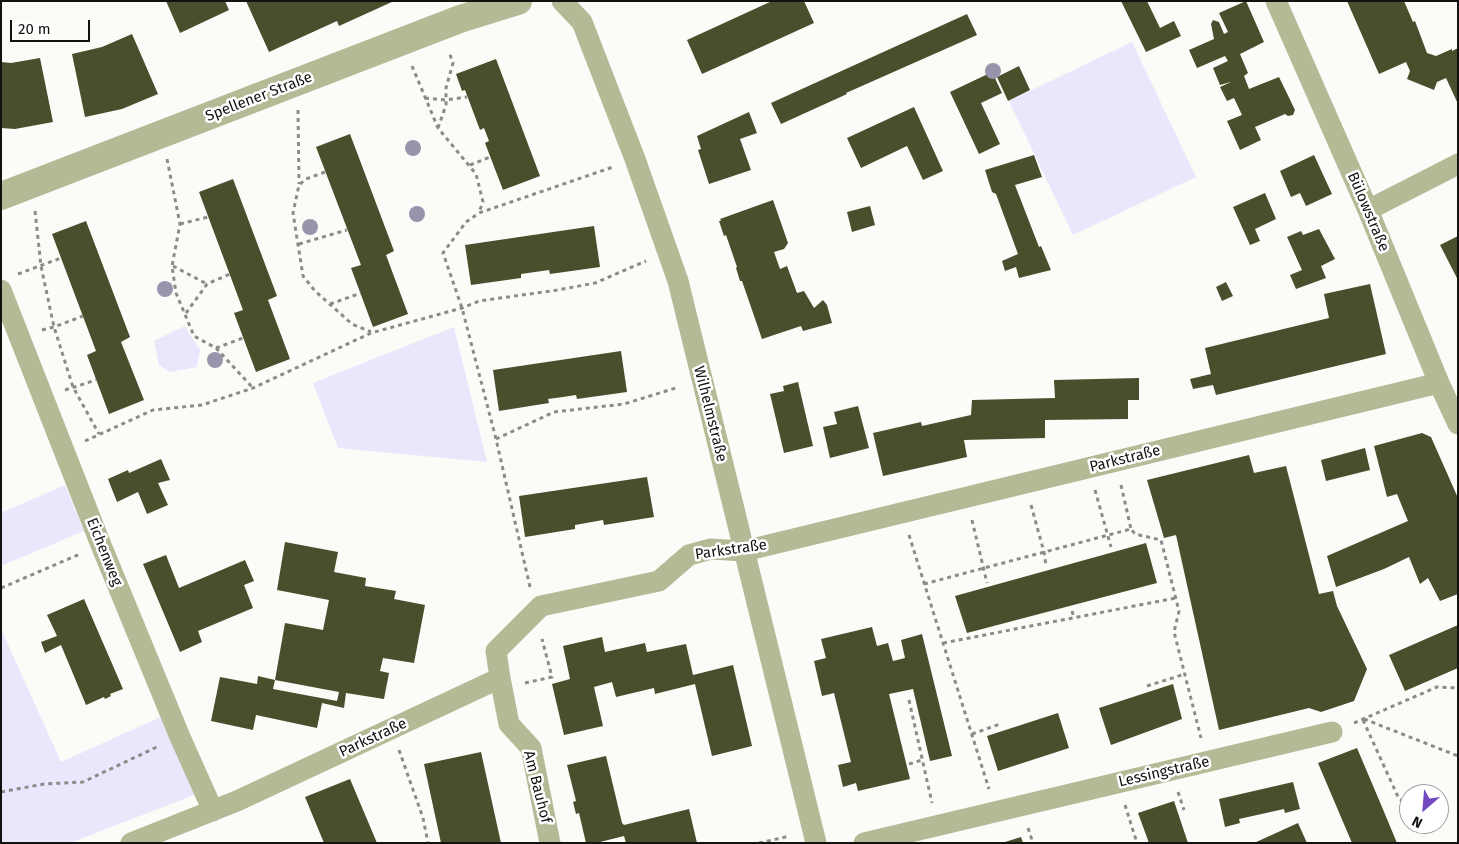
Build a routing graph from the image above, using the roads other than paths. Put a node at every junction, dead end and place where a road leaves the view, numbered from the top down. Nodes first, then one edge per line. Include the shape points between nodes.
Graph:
1 (518, 1) edge
2 (562, 1) edge
3 (1276, 1) edge
4 (1458, 164) edge
5 (1, 196) edge
6 (1368, 210) junction
7 (5, 283) edge
8 (1439, 383) junction
9 (1458, 424) edge
10 (744, 551) junction
11 (501, 683) junction
12 (1332, 732) road end
13 (213, 811) junction
14 (814, 837) edge
15 (131, 843) edge
16 (550, 843) edge
17 (864, 843) edge

1 - 5 street, Spellener Straße via 460,19
2 - 10 street, Wilhelmstraße via 582,22 678,281
3 - 6 street, Bülowstraße
4 - 6 street
6 - 8 street, Bülowstraße
7 - 13 street, Eichenweg via 19,335 101,545
8 - 9 street, Bülowstraße
8 - 10 street, Parkstraße
10 - 11 street, Parkstraße via 712,549 688,555 659,581 541,606 496,650
10 - 14 street, Wilhelmstraße
11 - 13 street, Parkstraße
11 - 16 street, Am Bauhof via 509,724 531,748
12 - 17 street, Lessingstraße
13 - 15 street, Parkstraße

